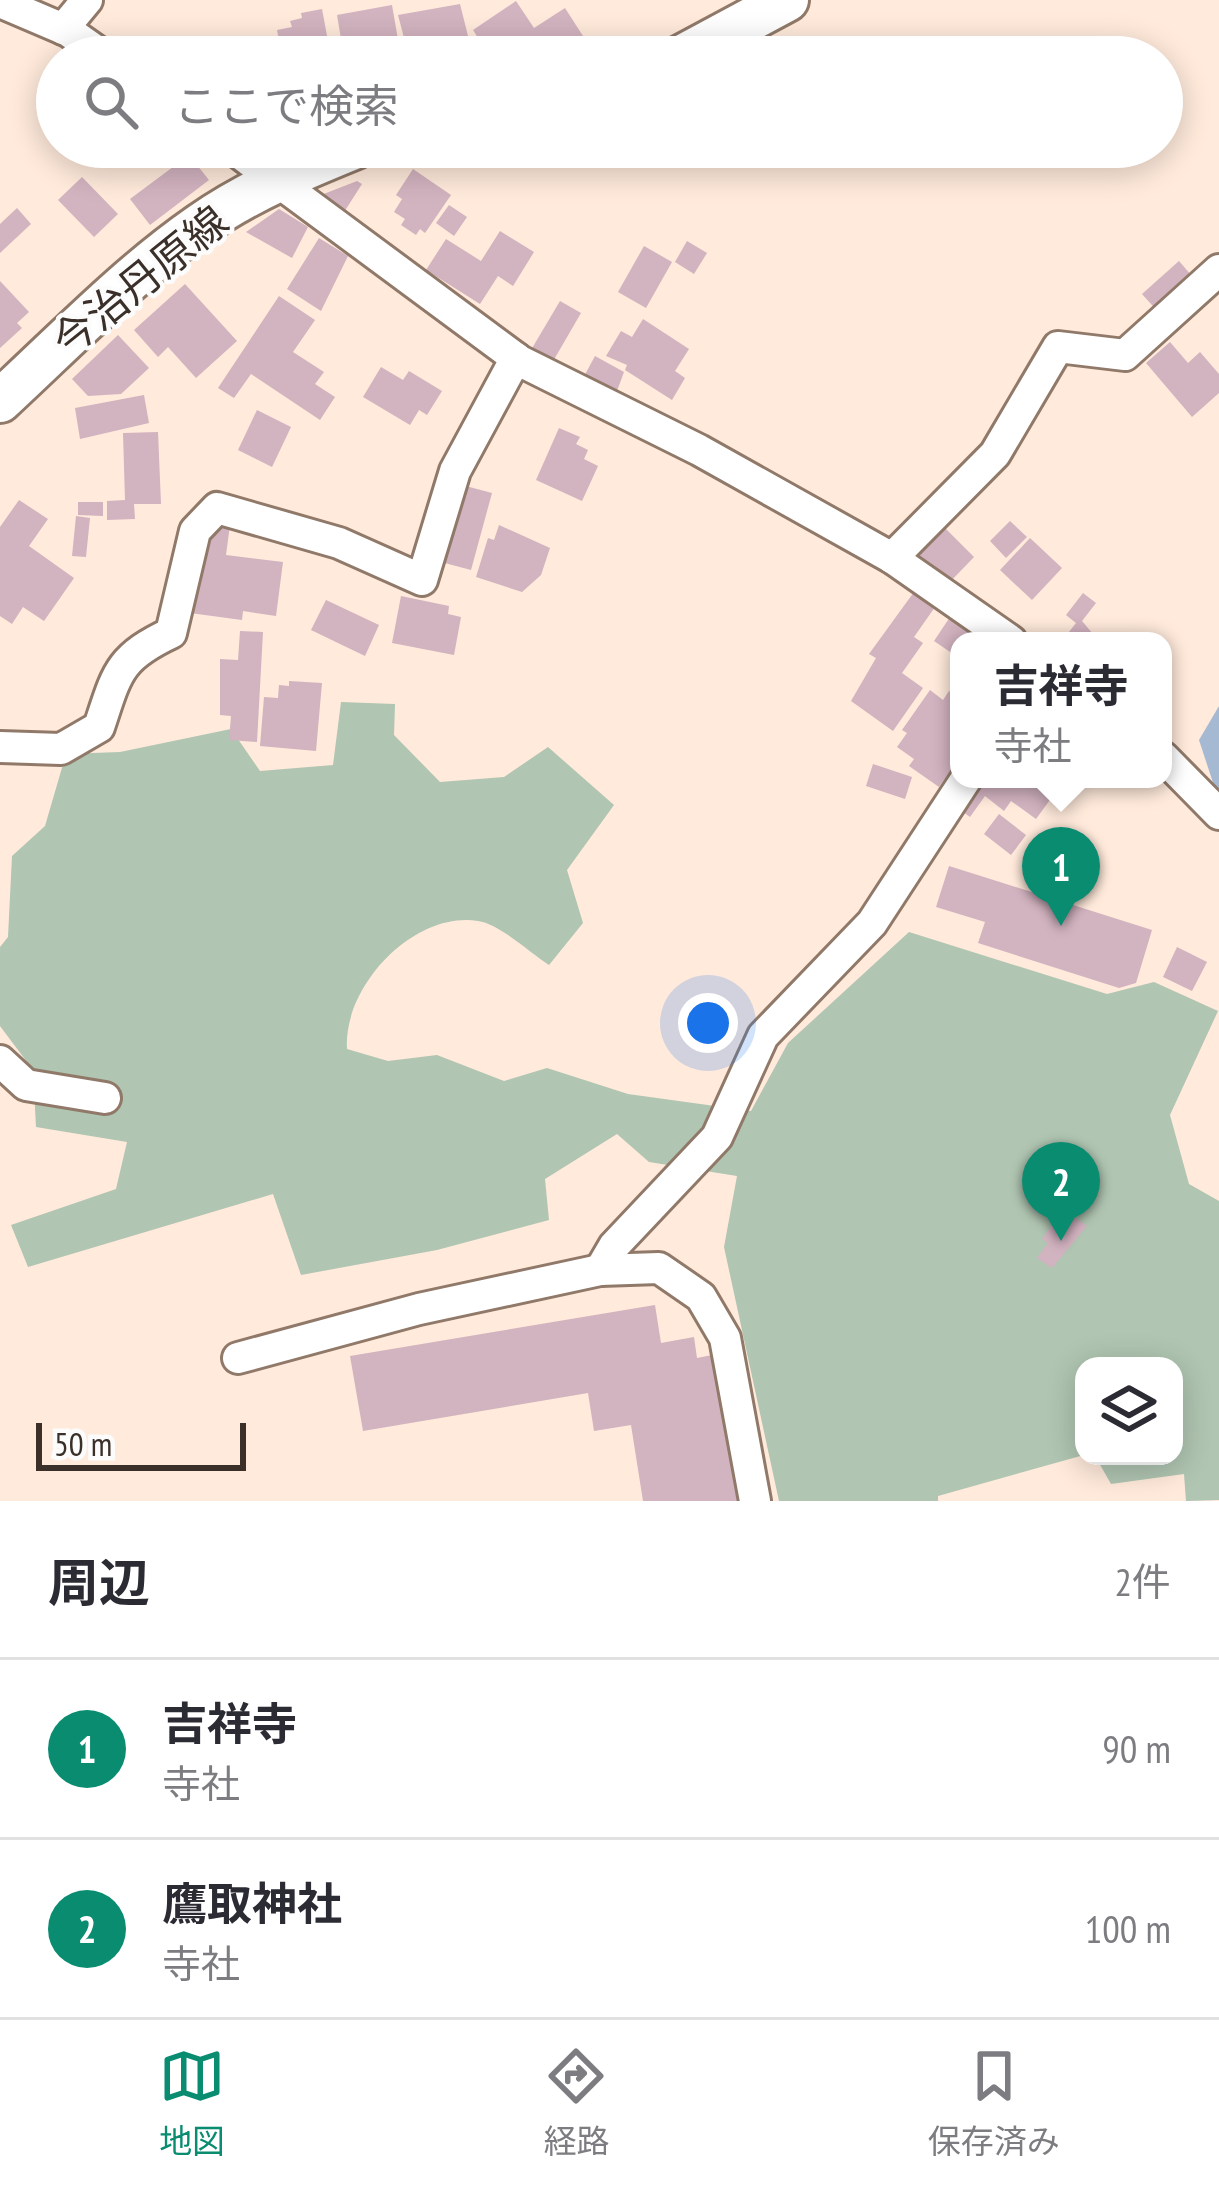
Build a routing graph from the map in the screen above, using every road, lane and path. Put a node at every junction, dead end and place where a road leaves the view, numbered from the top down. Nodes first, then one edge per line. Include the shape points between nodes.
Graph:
1 (87, 0) edge
2 (787, 0) edge
3 (0, 2) edge
4 (63, 29) junction
5 (74, 36) edge
6 (720, 36) edge
7 (261, 168) edge
8 (304, 168) edge
9 (276, 179) junction
10 (1212, 289) edge
11 (516, 358) junction
12 (0, 401) edge
13 (892, 558) junction
14 (998, 632) edge
15 (0, 747) edge
16 (1172, 766) edge
17 (960, 788) edge
18 (1219, 814) edge
19 (0, 1061) edge
20 (106, 1098) dead end
21 (600, 1270) junction
22 (238, 1358) dead end
23 (755, 1501) edge

1 - 4 street
2 - 6 main road
3 - 4 street
4 - 5 street
7 - 9 street
8 - 9 main road, 今治丹原線
9 - 11 street
9 - 12 main road, 今治丹原線 via 139,272
10 - 13 street via 1125,355 1058,347 995,454
11 - 13 street
11 - 15 street via 454,471 422,580 339,543 217,508 195,531 171,633 120,665 99,727 61,749
13 - 14 street
16 - 18 street
17 - 21 street via 872,923 763,1036 717,1137
19 - 20 street via 26,1085
21 - 22 street
21 - 23 street via 659,1268 701,1297 724,1338

